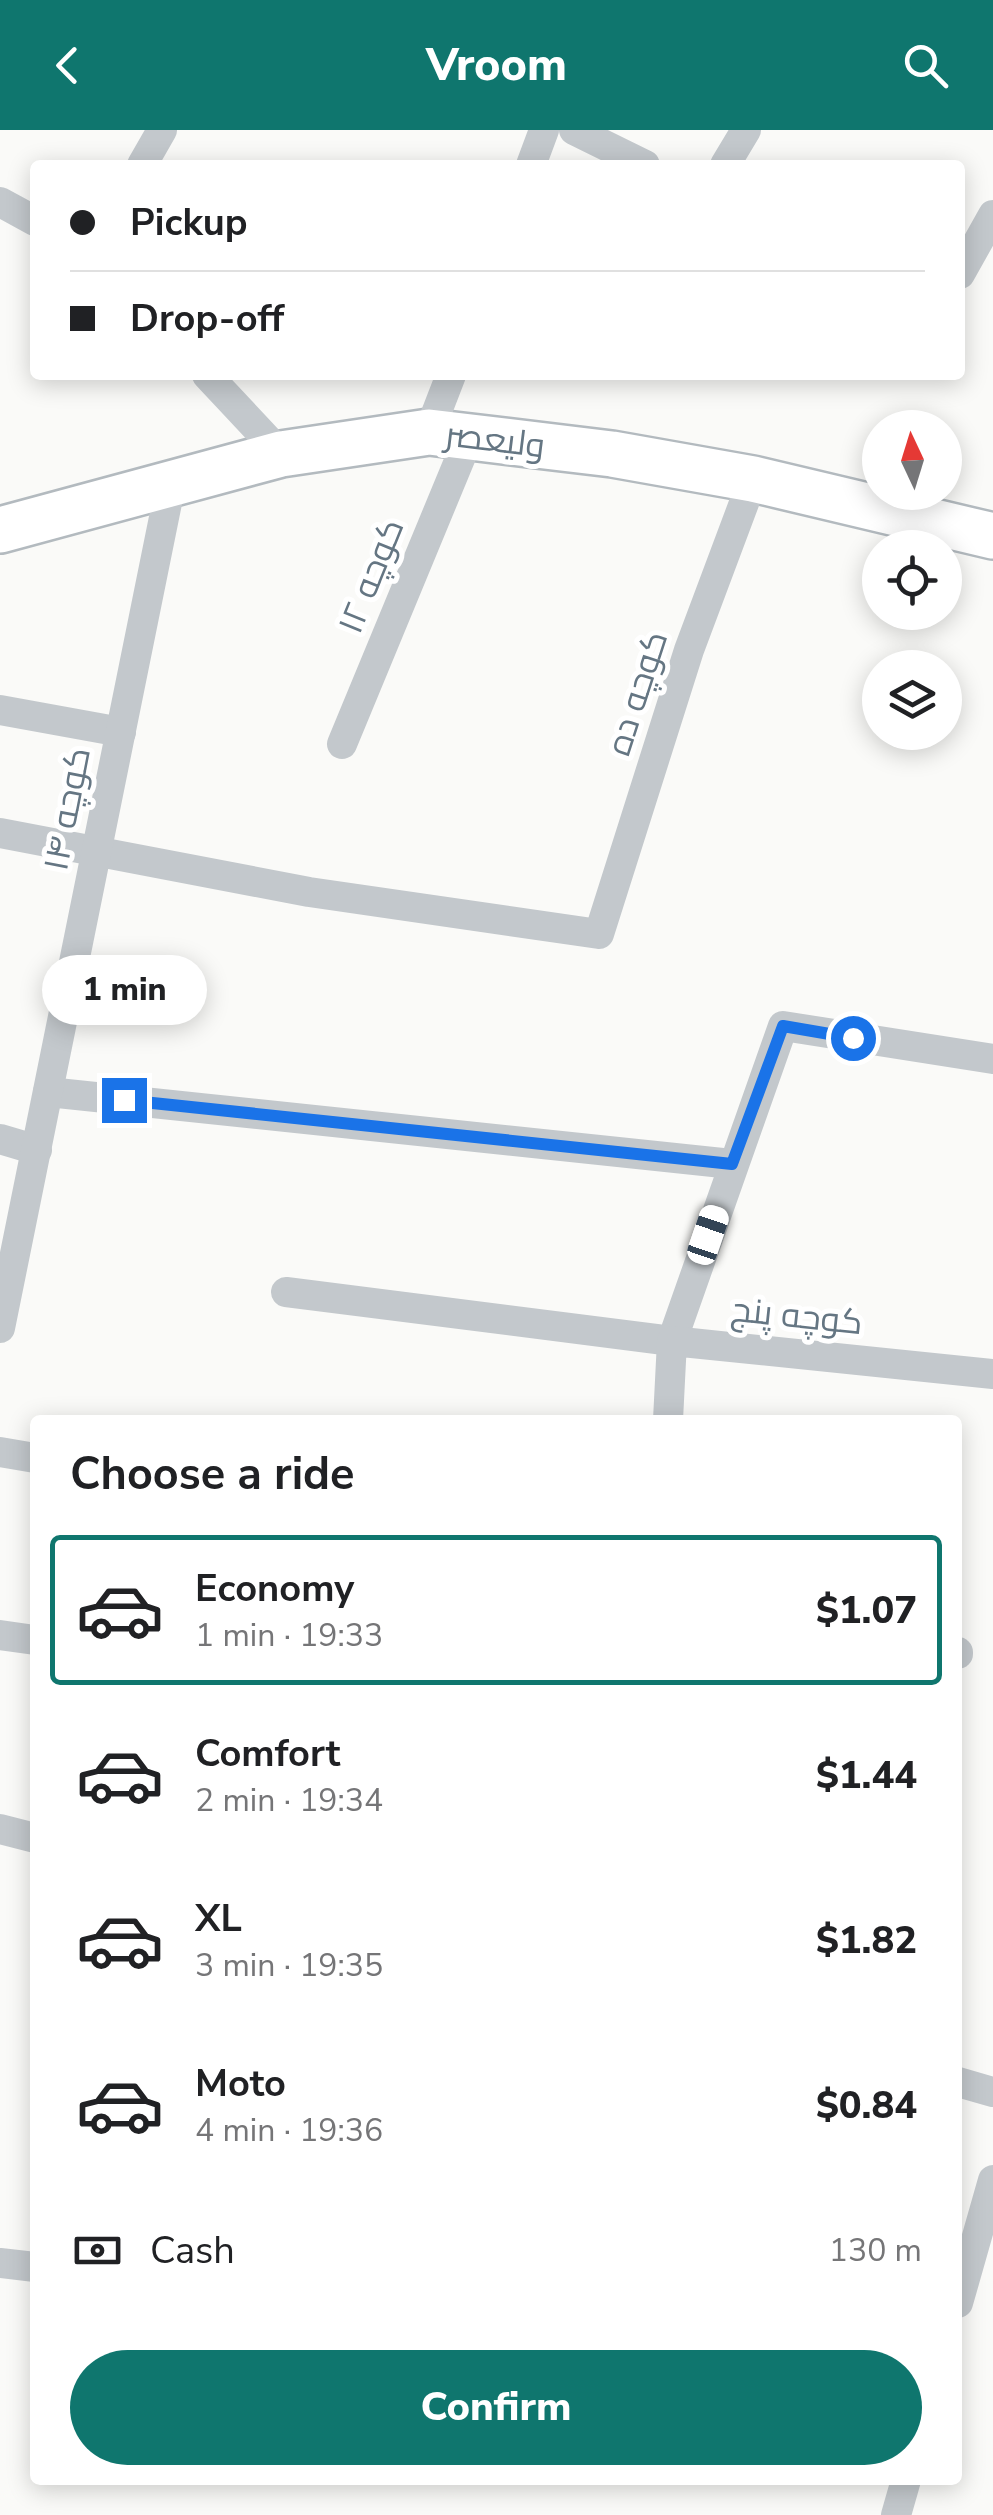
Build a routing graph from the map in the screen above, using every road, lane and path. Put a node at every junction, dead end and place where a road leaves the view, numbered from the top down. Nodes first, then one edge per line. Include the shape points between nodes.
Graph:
1 (162, 130) edge
2 (544, 130) edge
3 (574, 130) edge
4 (746, 130) edge
5 (145, 160) edge
6 (533, 160) edge
7 (635, 160) edge
8 (728, 160) edge
9 (0, 202) edge
10 (993, 216) edge
11 (30, 218) edge
12 (965, 265) edge
13 (212, 380) edge
14 (452, 380) edge
15 (449, 434) junction
16 (281, 454) junction
17 (753, 479) junction
18 (171, 483) junction
19 (0, 530) edge
20 (993, 536) edge
21 (0, 710) edge
22 (121, 732) junction
23 (342, 744) dead end
24 (0, 833) edge
25 (97, 851) junction
26 (993, 1060) edge
27 (48, 1092) junction
28 (0, 1139) edge
29 (37, 1150) junction
30 (732, 1164) junction
31 (286, 1292) dead end
32 (0, 1328) edge
33 (672, 1341) junction
34 (993, 1374) edge
35 (668, 1415) edge
36 (0, 1452) edge
37 (30, 1457) edge
38 (0, 1636) edge
39 (30, 1639) edge
40 (0, 1828) edge
41 (30, 1837) edge
42 (962, 2083) edge
43 (993, 2092) edge
44 (993, 2180) edge
45 (0, 2264) edge
46 (30, 2267) edge
47 (962, 2289) edge
48 (905, 2485) edge
49 (896, 2515) edge

1 - 5 street
2 - 6 street
3 - 7 street
4 - 8 street
9 - 11 street
10 - 12 street
13 - 16 street
14 - 15 street
15 - 16 street, ولیعصر
15 - 17 street, ولیعصر
15 - 23 street, کوچه ۱۲
16 - 18 street, ولیعصر
17 - 20 street, ولیعصر
17 - 25 street, کوچه ده via 599,934 309,892
18 - 19 street, ولیعصر
18 - 22 street, کوچه ۱۴
21 - 22 street
22 - 25 street, کوچه ۱۴
24 - 25 street
25 - 27 street, کوچه ۱۴
26 - 30 street via 783,1026
27 - 29 street, کوچه ۱۴
27 - 30 street
28 - 29 street
29 - 32 street, کوچه ۱۴
30 - 33 street
31 - 33 street, کوچه پنج
33 - 34 street, کوچه پنج
33 - 35 street
36 - 37 street
38 - 39 street
40 - 41 street
42 - 43 street
44 - 47 street
45 - 46 street
48 - 49 street

